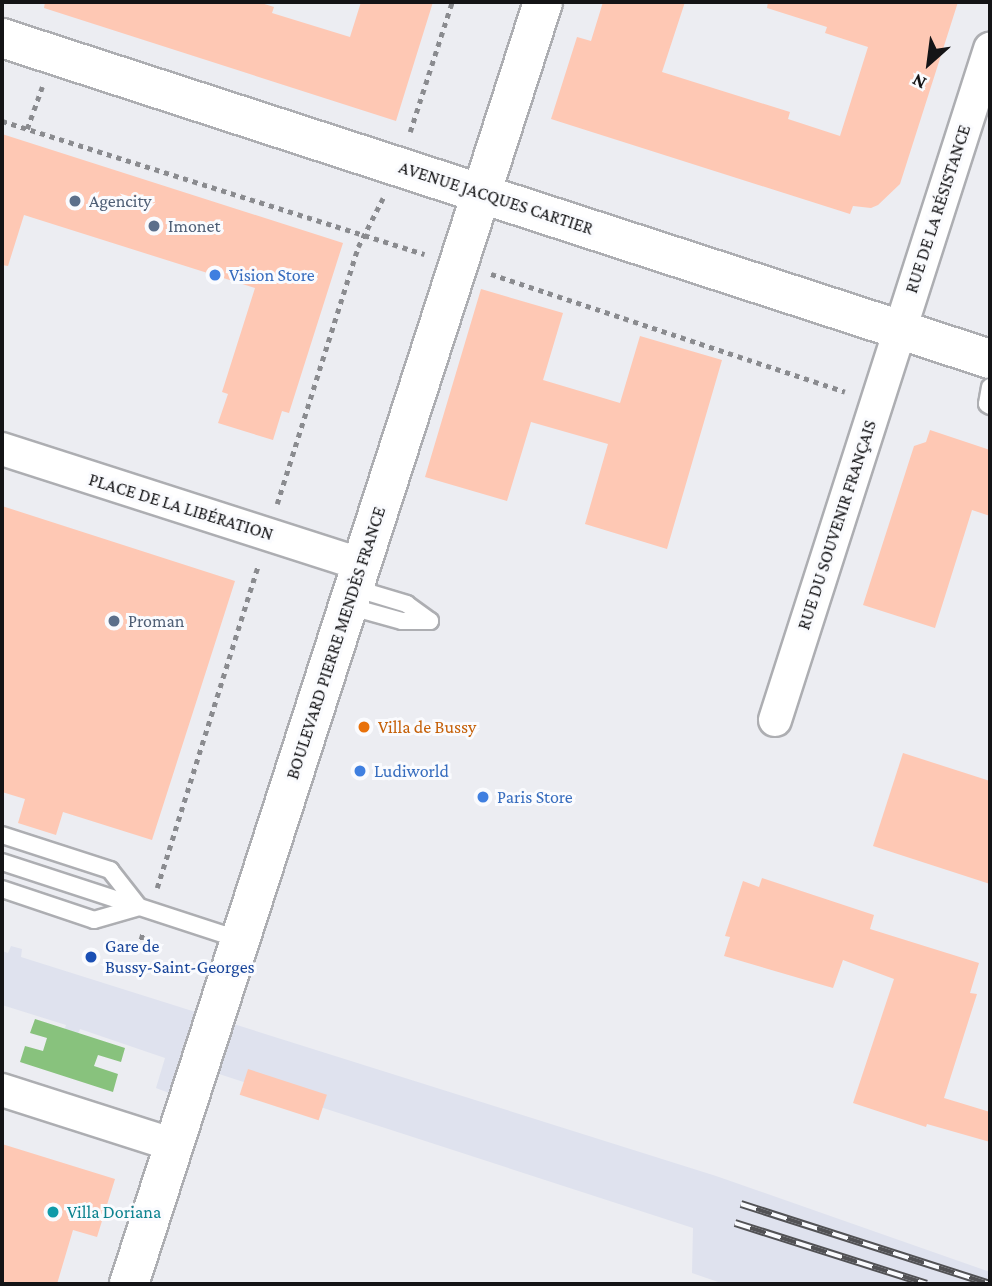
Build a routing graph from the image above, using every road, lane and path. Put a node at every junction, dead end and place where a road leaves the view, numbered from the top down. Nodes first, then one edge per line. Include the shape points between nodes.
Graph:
1 (452, 2) edge
2 (543, 2) edge
3 (2, 38) edge
4 (990, 49) edge
5 (2, 121) edge
6 (400, 167) junction
7 (481, 193) junction
8 (364, 235) junction
9 (430, 256) dead end
10 (481, 271) dead end
11 (898, 329) junction
12 (990, 359) edge
13 (990, 387) edge
14 (875, 402) junction
15 (990, 406) edge
16 (2, 449) edge
17 (268, 534) junction
18 (354, 586) junction
19 (775, 720) dead end
20 (2, 835) edge
21 (2, 862) edge
22 (2, 889) edge
23 (144, 909) junction
24 (240, 940) junction
25 (138, 949) dead end
26 (2, 1090) edge
27 (174, 1145) junction
28 (132, 1283) edge

1 - 6 path
2 - 7 street, BOULEVARD PIERRE MENDÈS FRANCE
3 - 6 street, AVENUE JACQUES CARTIER
4 - 11 street, RUE DE LA RÉSISTANCE
5 - 8 path
6 - 7 street, AVENUE JACQUES CARTIER
6 - 8 path
7 - 11 street, AVENUE JACQUES CARTIER
7 - 18 street, BOULEVARD PIERRE MENDÈS FRANCE
8 - 9 path
8 - 17 path
10 - 14 path
11 - 12 street, AVENUE JACQUES CARTIER
11 - 14 street, RUE DU SOUVENIR FRANÇAIS
13 - 15 lane
14 - 19 street, RUE DU SOUVENIR FRANÇAIS
16 - 17 street, PLACE DE LA LIBÉRATION
17 - 18 street, PLACE DE LA LIBÉRATION
17 - 23 path
18 - 24 street, BOULEVARD PIERRE MENDÈS FRANCE
20 - 23 lane via 110,870
21 - 23 lane
22 - 23 lane via 94,920
23 - 24 lane
23 - 25 path
24 - 27 street, BOULEVARD PIERRE MENDÈS FRANCE
26 - 27 street
27 - 28 street, BOULEVARD PIERRE MENDÈS FRANCE

